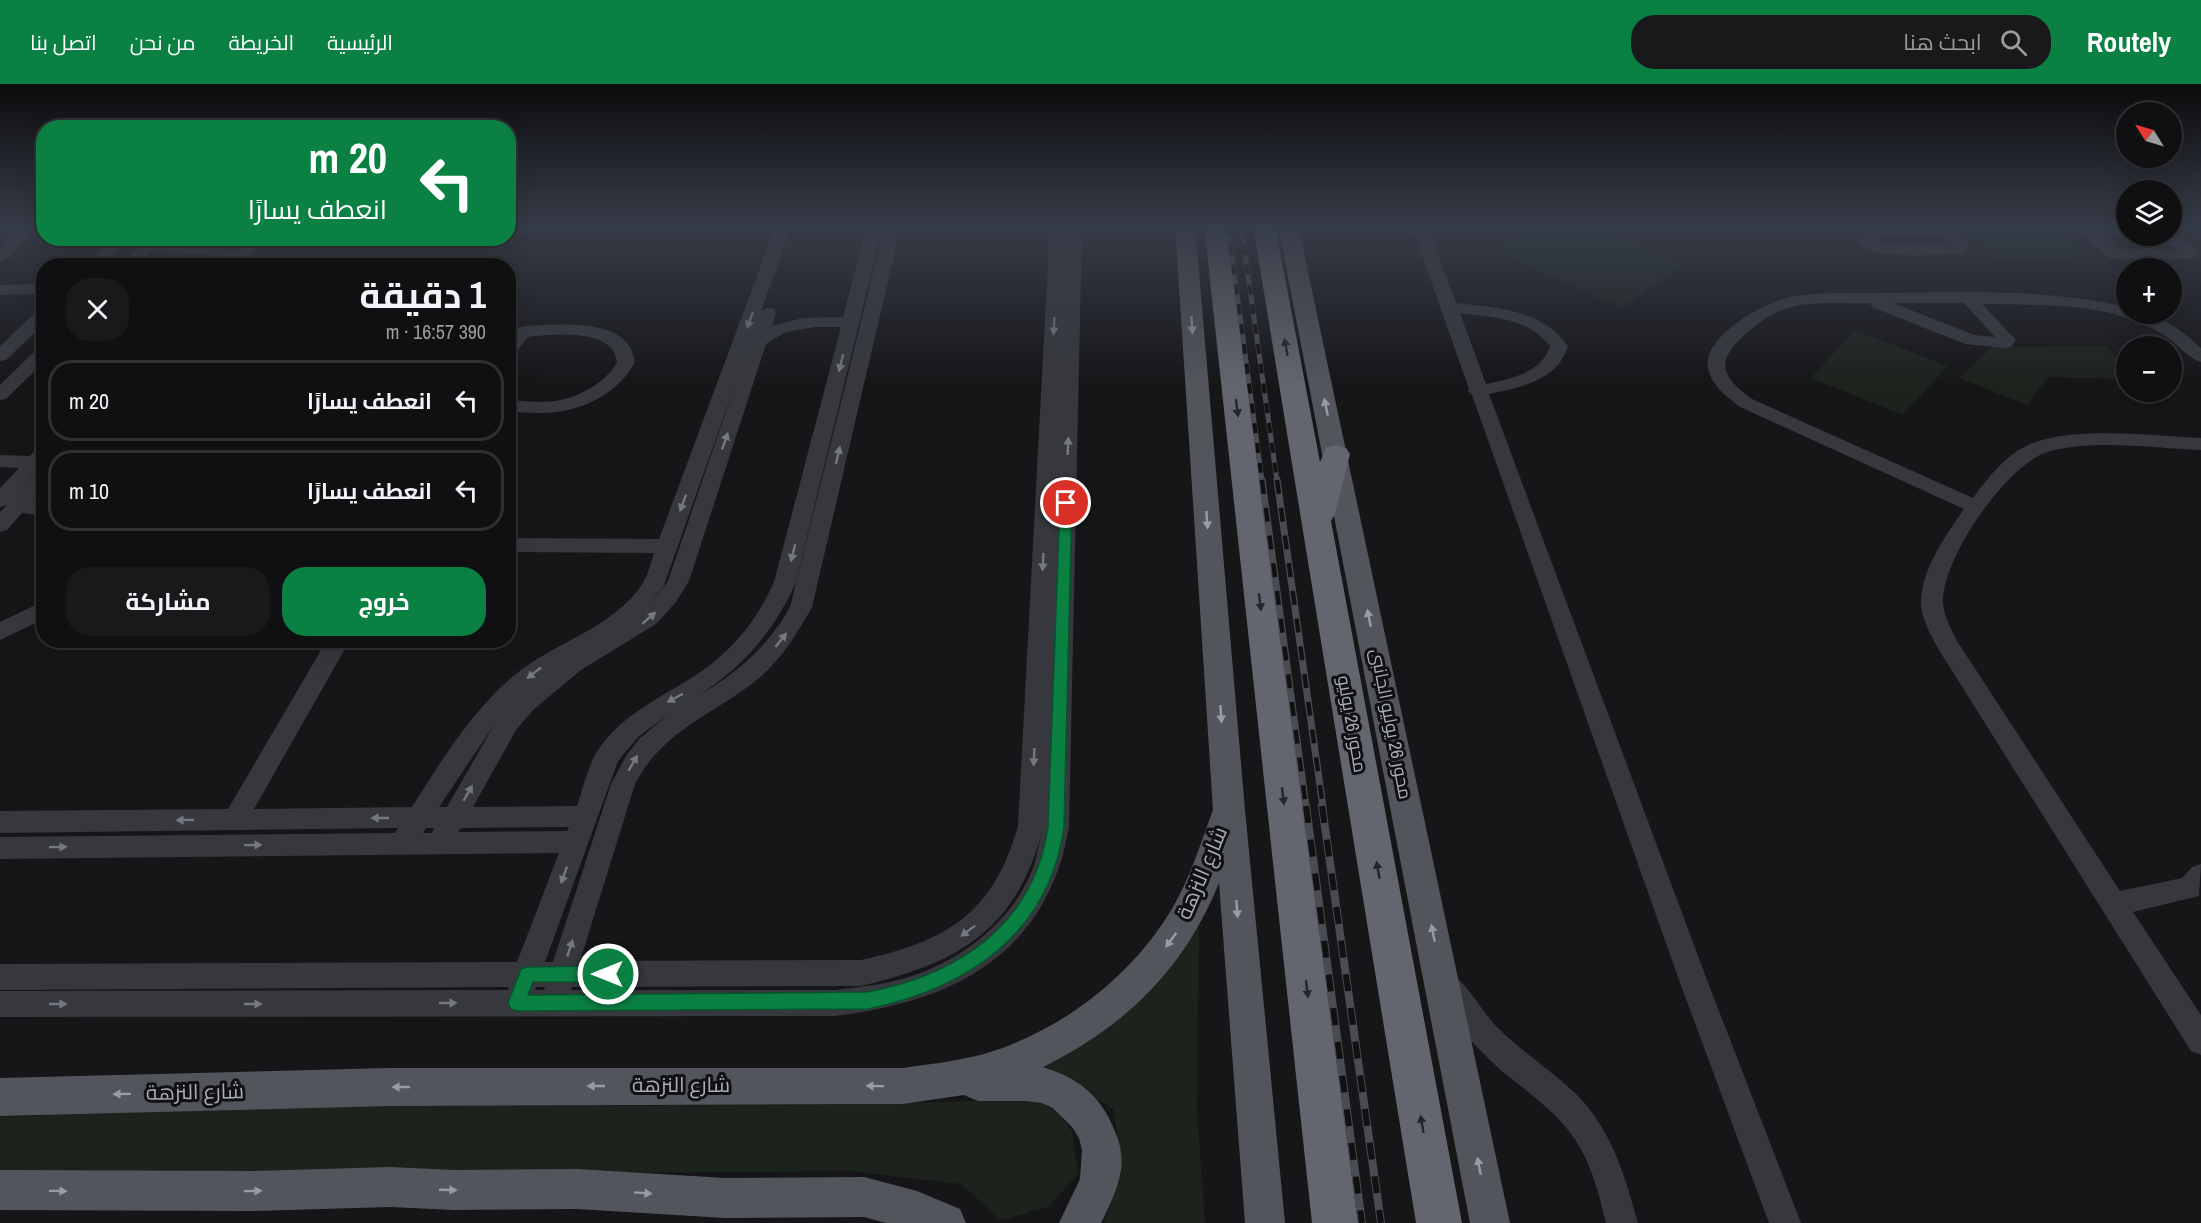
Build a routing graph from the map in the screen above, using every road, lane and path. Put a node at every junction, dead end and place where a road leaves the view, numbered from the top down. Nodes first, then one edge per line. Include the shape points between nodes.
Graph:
1 (765, 278) edge
2 (779, 278) edge
3 (862, 278) edge
4 (880, 278) edge
5 (1057, 278) edge
6 (1072, 278) edge
7 (1189, 278) edge
8 (1221, 278) edge
9 (1274, 278) edge
10 (1299, 278) edge
11 (1437, 278) edge
12 (36, 289) edge
13 (0, 290) edge
14 (1868, 298) junction
15 (1968, 298) junction
16 (1447, 307) junction
17 (769, 310) junction
18 (2116, 310) edge
19 (36, 322) edge
20 (796, 322) junction
21 (851, 322) junction
22 (2158, 324) edge
23 (516, 338) edge
24 (759, 340) junction
25 (0, 356) edge
26 (2201, 357) edge
27 (36, 359) edge
28 (1477, 391) junction
29 (0, 395) edge
30 (516, 406) edge
31 (2201, 444) edge
32 (1336, 454) junction
33 (0, 461) edge
34 (36, 463) edge
35 (36, 468) edge
36 (8, 503) edge
37 (1976, 507) junction
38 (36, 508) edge
39 (1318, 524) junction
40 (0, 525) edge
41 (516, 545) edge
42 (668, 546) junction
43 (36, 613) edge
44 (0, 632) edge
45 (334, 648) edge
46 (1229, 810) junction
47 (585, 816) junction
48 (454, 817) junction
49 (419, 818) junction
50 (235, 819) junction
51 (0, 822) edge
52 (576, 842) junction
53 (439, 843) junction
54 (402, 844) junction
55 (0, 848) edge
56 (1026, 851) junction
57 (1053, 852) junction
58 (2201, 875) edge
59 (2113, 904) junction
60 (562, 974) junction
61 (527, 975) junction
62 (0, 977) edge
63 (1442, 977) junction
64 (517, 1003) junction
65 (552, 1003) junction
66 (0, 1004) edge
67 (2201, 1041) edge
68 (933, 1084) junction
69 (0, 1097) edge
70 (0, 1190) edge
71 (946, 1223) edge
72 (1079, 1223) edge
73 (1265, 1223) edge
74 (1335, 1223) edge
75 (1439, 1223) edge
76 (1490, 1223) edge
77 (1622, 1223) edge
78 (1785, 1223) edge

1 -> 42 street
2 - 17 street
3 - 21 street
60 -> 4 street via 633,762 667,725 746,676 770,654 801,607
5 -> 56 street via 1031,826
57 -> 6 street
7 -> 46 main road
8 -> 74 highway
39 -> 9 highway, محور 26 يوليو
32 -> 10 main road, محور 26 يوليو الجانبى
11 - 16 street
12 - 13 street
14 - 15 street
14 - 15 street via 1971,340 2005,344 2005,337
14 - 37 street via 1787,301 1767,309 1718,352 1714,361 1721,380 1736,396 1767,414
15 - 18 street via 2065,302
16 - 28 street
16 - 28 street via 1528,321 1545,329 1559,346 1555,362 1545,369 1517,382
17 - 20 street
17 - 24 street
19 - 25 street
20 - 21 street
20 - 24 street
21 -> 47 street via 777,602 749,642 729,661 638,722 621,738 607,757
22 - 26 street
23 - 30 street via 526,332 588,332 614,340 625,357 618,377 593,395 557,407
48 -> 24 street via 520,707 562,672 634,630 668,600 678,581
27 - 29 street
28 - 78 street
31 - 37 street via 2059,442 2034,450 2016,462
32 - 39 highway
63 -> 32 main road, محور 26 يوليو الجانبى
33 - 34 street
35 - 36 street
36 - 38 street
36 - 40 street
37 - 59 street via 1934,582 1936,622
75 -> 39 highway, محور 26 يوليو
41 - 42 street
42 -> 49 street via 653,585 639,604 605,631 546,663 524,681 485,721
43 - 44 street
45 - 50 street
46 -> 68 main road, شارع النزهة via 1192,905 1178,931 1138,980 1086,1024 1056,1042 989,1071
46 -> 73 main road
47 - 48 street
47 - 52 street
48 - 49 street
48 - 53 street
49 -> 50 street
49 - 54 street
50 -> 51 street
52 - 53 street
52 -> 61 street
53 - 54 street
55 -> 54 street
56 - 57 street
56 -> 60 street via 1011,884 979,922 925,957 894,967 861,973
57 - 65 street via 1030,903 990,948 963,967 902,994 835,1002
58 - 59 street via 2190,888
59 - 67 street
60 - 61 street
60 - 65 street
61 - 62 street
61 - 64 street
76 -> 63 main road, محور 26 يوليو الجانبى
63 - 77 street via 1485,1035 1566,1104 1584,1125 1608,1173
64 - 65 street
66 -> 64 street
68 -> 69 main road, شارع النزهة via 400,1087
68 - 72 main road via 1044,1085 1064,1092 1080,1105 1100,1139 1102,1163 1097,1190
70 -> 71 main road via 390,1187 577,1189 724,1198 864,1197 917,1210

